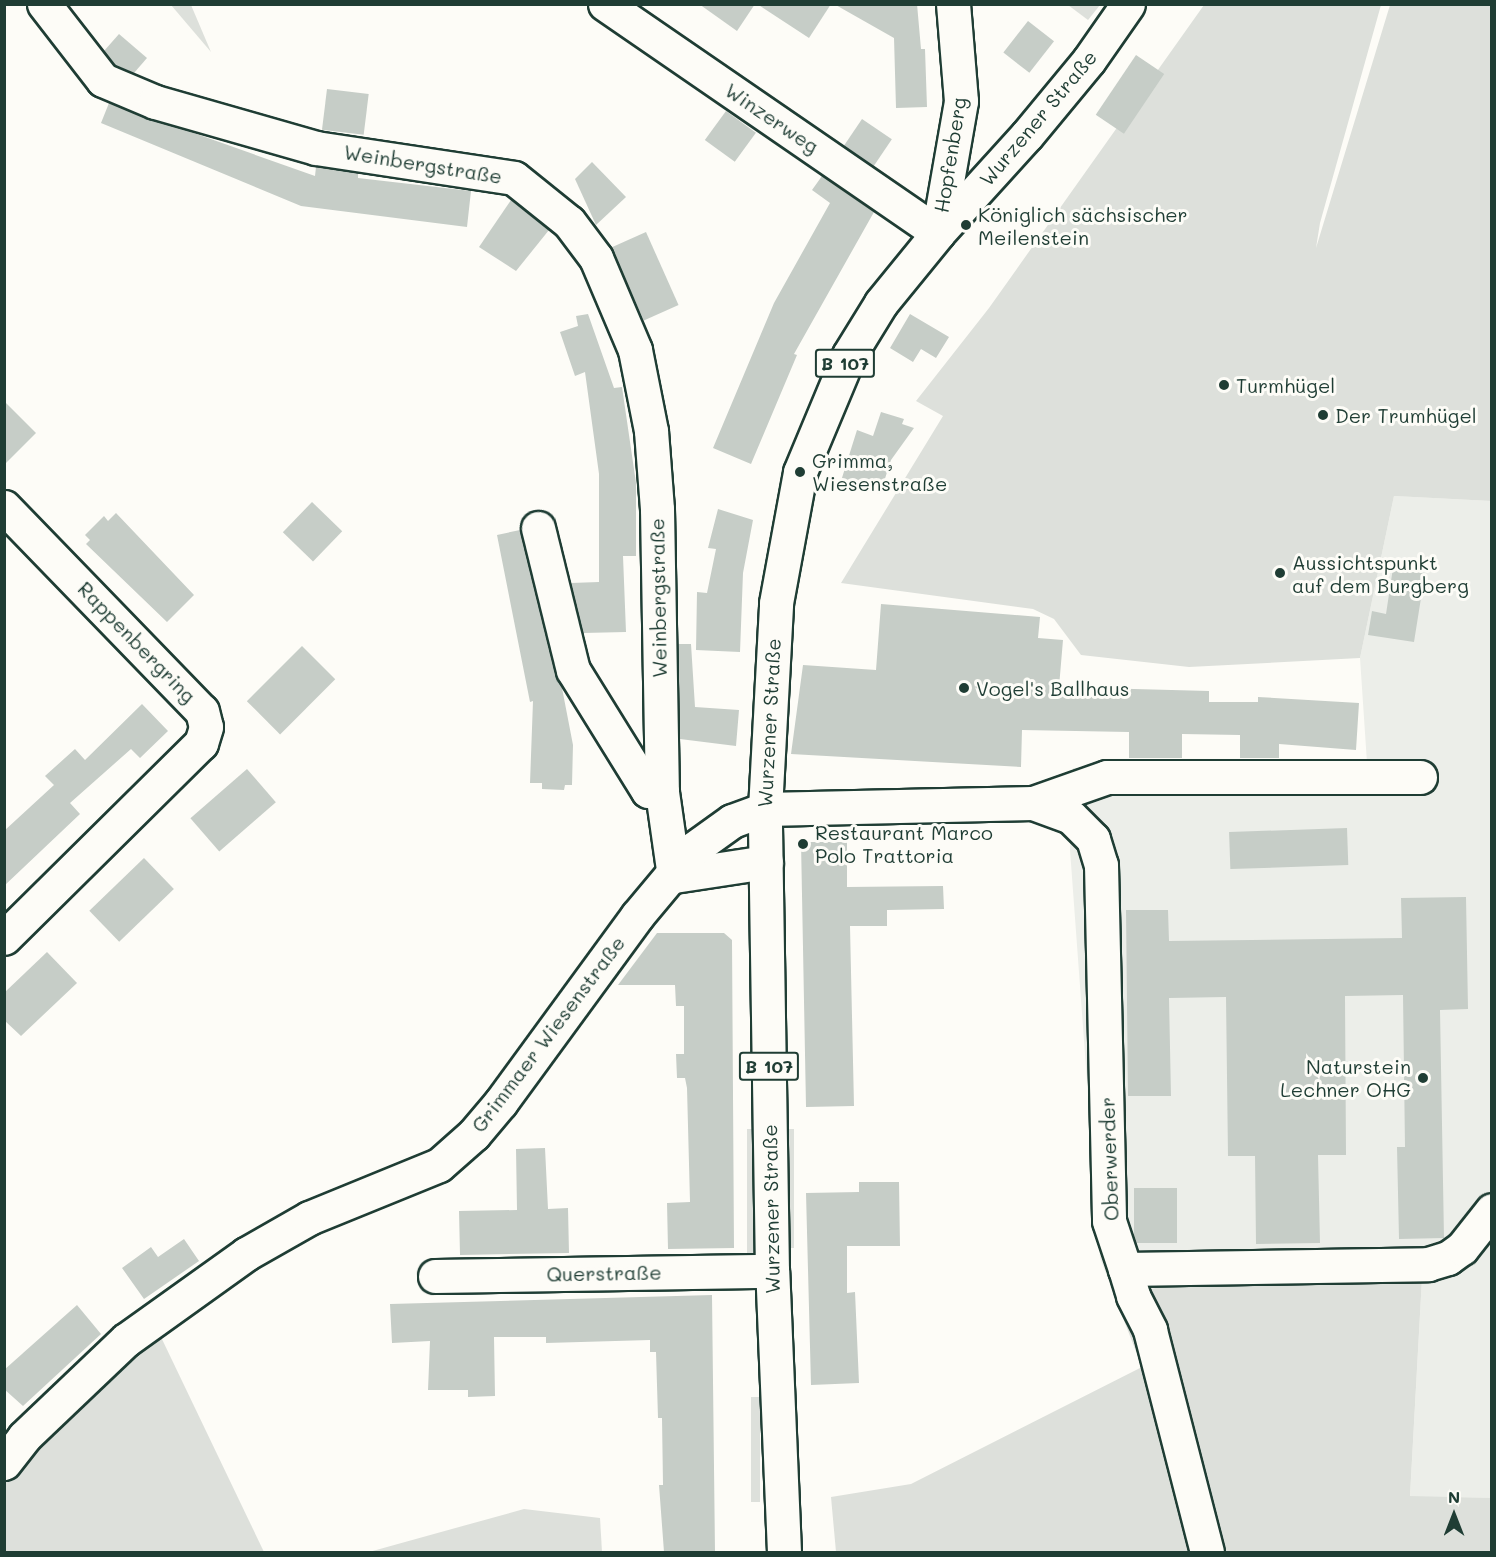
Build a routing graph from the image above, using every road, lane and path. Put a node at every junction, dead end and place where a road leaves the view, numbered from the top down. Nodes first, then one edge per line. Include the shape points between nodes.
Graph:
1 (44, 4) edge
2 (605, 4) edge
3 (953, 4) edge
4 (1128, 4) edge
5 (938, 233) junction
6 (4, 507) edge
7 (538, 528) dead end
8 (1420, 777) dead end
9 (662, 792) junction
10 (1033, 802) junction
11 (765, 809) junction
12 (766, 862) junction
13 (674, 876) junction
14 (4, 938) edge
15 (1491, 1210) edge
16 (1125, 1269) junction
17 (772, 1271) junction
18 (435, 1276) dead end
19 (4, 1463) edge
20 (784, 1552) edge
21 (1207, 1552) edge

1 - 9 street, Weinbergstraße via 103,80 134,93 316,148 514,178 569,222 596,258 620,310 635,350 651,431 657,509
2 - 5 street, Winzerweg
3 - 5 street, Hopfenberg via 961,101
4 - 5 street, Wurzener Straße / B 107 via 1089,60 1027,135
5 - 11 street, Wurzener Straße / B 107 via 881,303 849,355 800,472 776,603
6 - 14 street, Rappenbergring via 202,711 206,727 201,743
7 - 9 street via 573,670 648,791
8 - 10 street, Oberwerder via 1107,777
9 - 13 street, Weinbergstraße
10 - 11 street, Oberwerder
10 - 16 street, Oberwerder via 1071,817 1094,839 1101,865 1109,1221
11 - 12 street, Wurzener Straße / B 107
11 - 13 street, Grimmaer Wiesenstraße via 732,821 693,849
12 - 13 street
12 - 17 street, Wurzener Straße / B 107
13 - 19 street, Grimmaer Wiesenstraße via 637,916 501,1102 474,1134 439,1165 309,1218 246,1254 126,1340 24,1437
15 - 16 street via 1461,1248 1448,1258 1428,1264
16 - 21 street, Oberwerder via 1150,1330
17 - 18 street, Querstraße
17 - 20 street, Wurzener Straße / B 107

